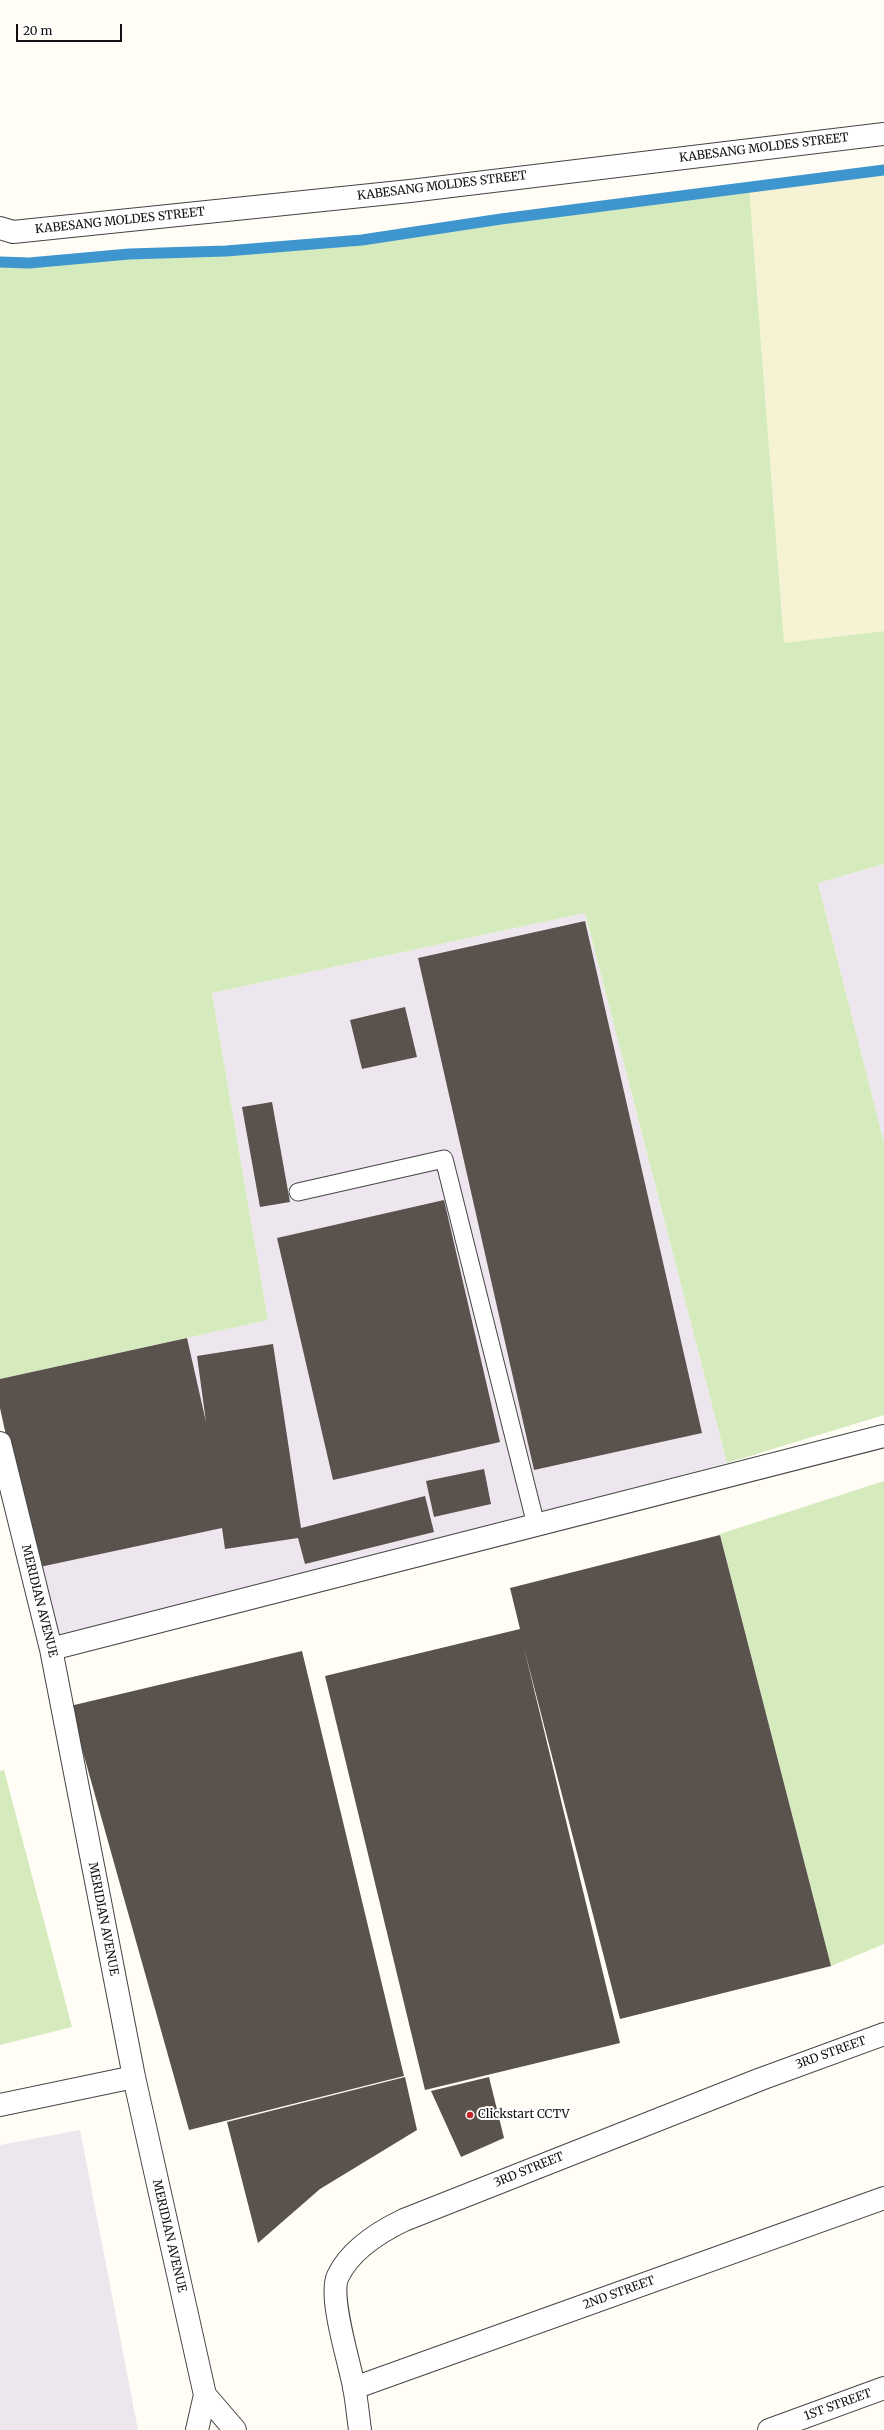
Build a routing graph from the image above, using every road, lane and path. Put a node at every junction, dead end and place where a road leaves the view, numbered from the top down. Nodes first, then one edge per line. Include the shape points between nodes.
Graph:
1 (884, 134) edge
2 (0, 228) edge
3 (298, 1192) dead end
4 (884, 1436) edge
5 (0, 1443) edge
6 (536, 1525) junction
7 (51, 1649) junction
8 (884, 2034) edge
9 (134, 2077) junction
10 (0, 2105) edge
11 (884, 2198) edge
12 (354, 2388) junction
13 (884, 2388) edge
14 (204, 2395) junction
15 (197, 2430) edge
16 (235, 2430) edge
17 (360, 2430) edge
18 (770, 2430) edge

1 - 2 street, KABESANG MOLDES STREET via 402,192 13,232
3 - 6 lane via 444,1159
4 - 6 street
5 - 7 street, MERIDIAN AVENUE
6 - 7 street
7 - 9 street, MERIDIAN AVENUE
8 - 12 street, 3RD STREET via 746,2085 404,2220 375,2234 352,2257 337,2277 336,2304
9 - 10 street
9 - 14 street, MERIDIAN AVENUE
11 - 12 street, 2ND STREET
12 - 17 street, 3RD STREET
13 - 18 street, 1ST STREET
14 - 15 street, MERIDIAN AVENUE
14 - 16 street, MERIDIAN AVENUE

